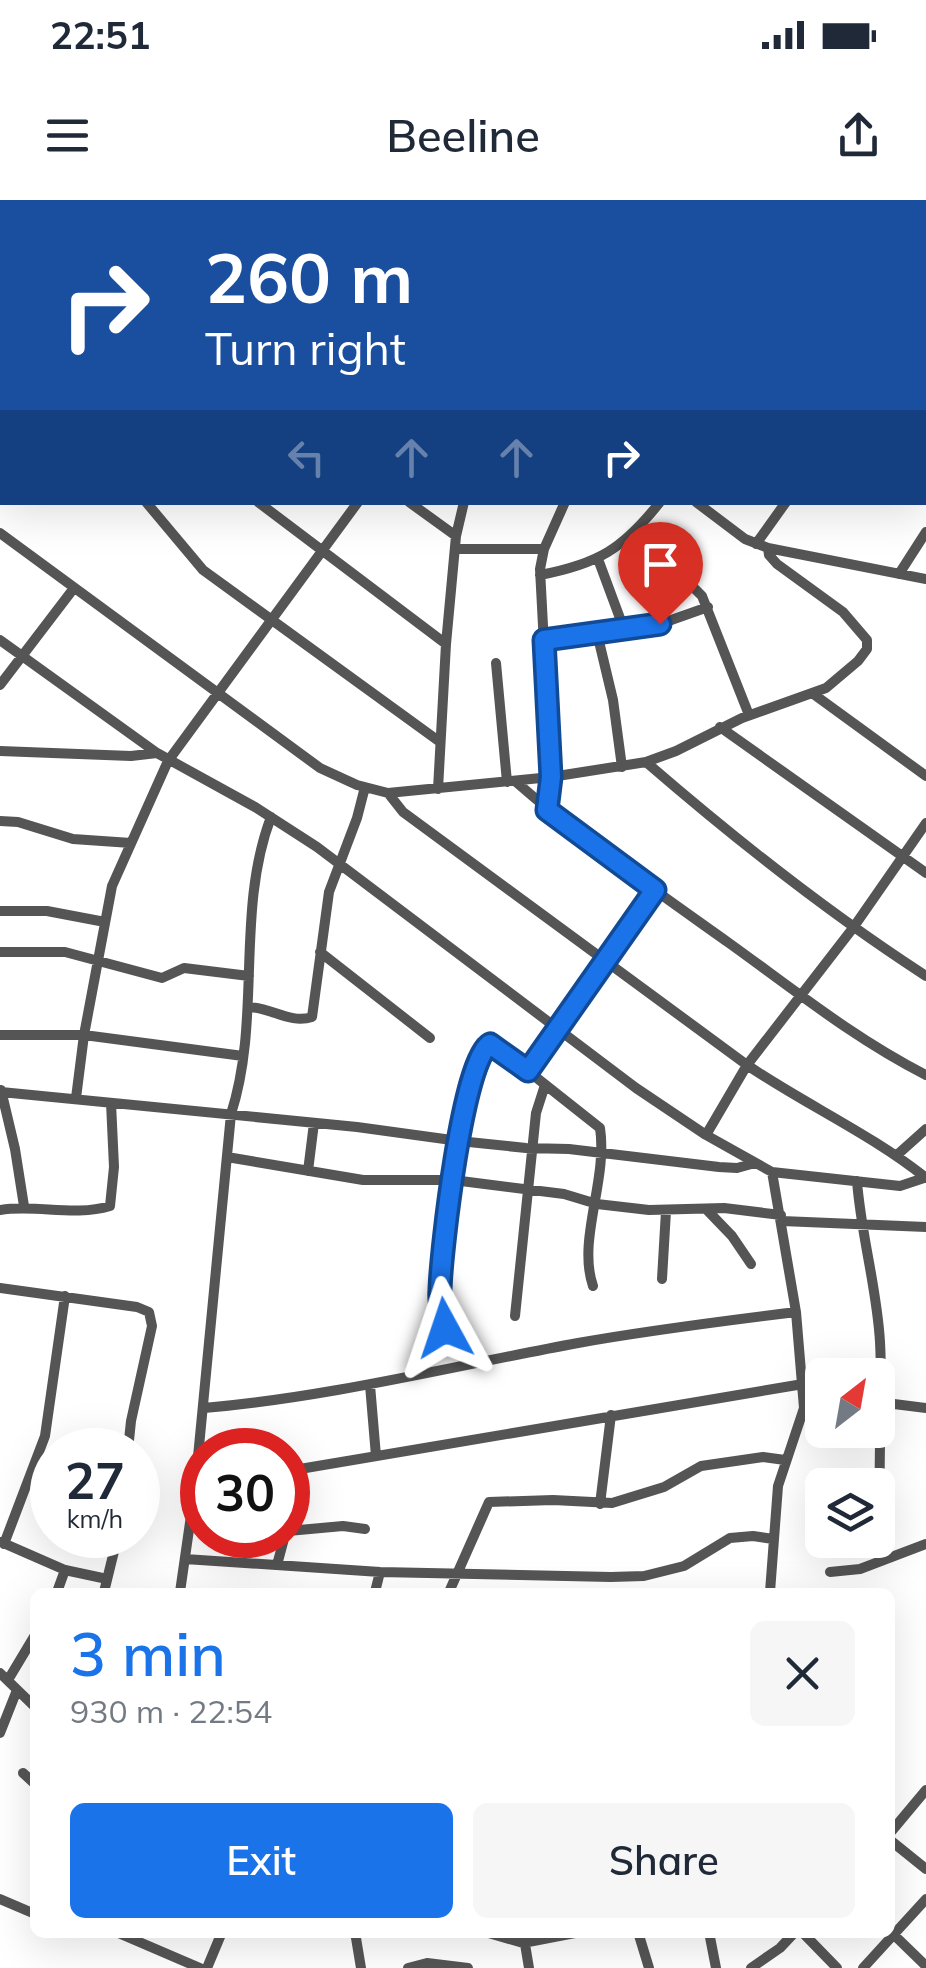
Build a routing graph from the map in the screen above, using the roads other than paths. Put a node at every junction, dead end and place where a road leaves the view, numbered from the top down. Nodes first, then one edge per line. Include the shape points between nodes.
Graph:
1 (148, 505) edge
2 (262, 505) edge
3 (356, 505) edge
4 (413, 505) edge
5 (463, 505) edge
6 (563, 505) edge
7 (658, 505) edge
8 (700, 505) edge
9 (784, 505) edge
10 (637, 531) junction
11 (926, 532) edge
12 (0, 534) edge
13 (456, 542) junction
14 (762, 546) junction
15 (544, 549) junction
16 (324, 551) junction
17 (598, 559) junction
18 (899, 574) junction
19 (540, 575) junction
20 (926, 579) edge
21 (74, 588) junction
22 (708, 607) junction
23 (274, 621) junction
24 (624, 629) junction
25 (597, 633) junction
26 (0, 640) edge
27 (544, 640) junction
28 (446, 644) junction
29 (22, 656) junction
30 (496, 663) dead end
31 (0, 685) edge
32 (218, 693) junction
33 (812, 693) junction
34 (749, 715) junction
35 (720, 727) junction
36 (440, 742) junction
37 (0, 751) edge
38 (157, 753) junction
39 (168, 761) junction
40 (646, 762) junction
41 (622, 768) junction
42 (926, 776) edge
43 (551, 777) junction
44 (511, 782) junction
45 (364, 787) junction
46 (438, 789) junction
47 (388, 793) junction
48 (547, 810) junction
49 (271, 817) junction
50 (0, 821) edge
51 (926, 824) edge
52 (130, 843) junction
53 (904, 858) junction
54 (340, 864) junction
55 (926, 874) edge
56 (655, 890) junction
57 (0, 910) edge
58 (105, 922) junction
59 (852, 928) junction
60 (0, 952) edge
61 (320, 952) junction
62 (98, 959) junction
63 (606, 959) junction
64 (250, 976) junction
65 (926, 976) edge
66 (801, 995) junction
67 (249, 1006) junction
68 (558, 1029) junction
69 (0, 1035) edge
70 (84, 1036) junction
71 (430, 1038) dead end
72 (244, 1056) junction
73 (747, 1066) junction
74 (528, 1071) junction
75 (926, 1075) edge
76 (544, 1085) junction
77 (0, 1090) edge
78 (76, 1098) junction
79 (111, 1104) junction
80 (230, 1114) junction
81 (314, 1124) junction
82 (926, 1128) edge
83 (706, 1136) junction
84 (460, 1141) junction
85 (534, 1146) junction
86 (603, 1153) junction
87 (897, 1155) junction
88 (227, 1156) junction
89 (756, 1162) junction
90 (308, 1170) junction
91 (772, 1172) junction
92 (925, 1178) edge
93 (453, 1180) junction
94 (857, 1181) junction
95 (528, 1190) junction
96 (596, 1204) junction
97 (24, 1206) junction
98 (0, 1210) edge
99 (707, 1210) junction
100 (666, 1211) junction
101 (782, 1218) junction
102 (860, 1224) junction
103 (926, 1227) edge
104 (751, 1264) dead end
105 (662, 1279) dead end
106 (592, 1286) dead end
107 (0, 1288) edge
108 (64, 1296) junction
109 (796, 1312) junction
110 (515, 1316) dead end
111 (445, 1328) dead end
112 (879, 1358) edge
113 (370, 1385) junction
114 (804, 1390) junction
115 (895, 1404) edge
116 (204, 1408) junction
117 (926, 1408) edge
118 (612, 1415) junction
119 (132, 1428) edge
120 (203, 1428) edge
121 (879, 1448) edge
122 (376, 1456) junction
123 (785, 1460) junction
124 (310, 1467) edge
125 (600, 1504) junction
126 (365, 1529) dead end
127 (310, 1530) edge
128 (773, 1540) junction
129 (2, 1543) edge
130 (926, 1544) edge
131 (112, 1558) edge
132 (279, 1558) edge
133 (185, 1559) joint
134 (885, 1559) junction
135 (277, 1565) junction
136 (65, 1570) junction
137 (380, 1572) junction
138 (457, 1572) junction
139 (830, 1572) dead end
140 (107, 1578) junction
141 (59, 1588) edge
142 (105, 1588) edge
143 (181, 1588) edge
144 (376, 1588) edge
145 (450, 1588) edge
146 (770, 1588) edge
147 (30, 1641) edge
148 (4, 1676) edge
149 (17, 1690) junction
150 (30, 1702) edge
151 (0, 1733) edge
152 (23, 1774) dead end
153 (30, 1780) edge
154 (926, 1790) edge
155 (895, 1830) edge
156 (895, 1841) edge
157 (926, 1869) edge
158 (0, 1899) edge
159 (926, 1899) edge
160 (30, 1912) edge
161 (895, 1930) edge
162 (895, 1936) edge
163 (136, 1938) edge
164 (220, 1938) edge
165 (356, 1938) edge
166 (523, 1938) edge
167 (640, 1938) edge
168 (710, 1938) edge
169 (792, 1938) edge
170 (805, 1938) edge
171 (888, 1938) edge
172 (926, 1966) edge
173 (200, 1968) edge
174 (208, 1968) edge
175 (362, 1968) edge
176 (408, 1968) edge
177 (468, 1968) edge
178 (529, 1968) edge
179 (649, 1968) edge
180 (716, 1968) edge
181 (751, 1968) edge
182 (837, 1968) edge
183 (863, 1968) edge

1 - 23 street via 196,564
2 - 16 street
3 - 16 street
4 - 13 street
5 - 13 street
6 - 15 street
7 - 10 street
8 - 14 street
9 - 14 street
10 - 17 street
10 - 22 street
11 - 18 street
12 - 21 street
13 - 15 street
13 - 28 street
14 - 18 street
14 - 33 street via 868,640 868,649 841,678
15 - 19 street
16 - 23 street
16 - 28 street
17 - 19 street
17 - 24 street
18 - 20 street
19 - 27 street
21 - 29 street
21 - 32 street
22 - 24 street
22 - 34 street
23 - 32 street
23 - 36 street
24 - 25 street
25 - 27 street
25 - 41 street
26 - 29 street
27 - 43 street
28 - 36 street
29 - 31 street
29 - 38 street
30 - 44 street
32 - 39 street
32 - 45 street via 320,768
33 - 34 street
33 - 42 street
34 - 35 street
35 - 40 street
35 - 53 street
36 - 46 street
37 - 38 street
38 - 39 street
39 - 49 street
39 - 52 street
40 - 41 street
40 - 59 street
41 - 43 street
43 - 44 street
43 - 48 street
44 - 46 street
44 - 48 street
45 - 47 street
45 - 54 street
46 - 47 street
47 - 63 street via 403,812
48 - 56 street
49 - 54 street
49 - 64 street via 255,882
50 - 52 street via 73,839
51 - 53 street
52 - 58 street
53 - 55 street
53 - 59 street
54 - 61 street
54 - 68 street
56 - 63 street
56 - 66 street
57 - 58 street
58 - 62 street
59 - 65 street
59 - 66 street
60 - 62 street
61 - 67 street via 312,1017 292,1019
61 - 71 street
62 - 64 street via 162,978 184,968
62 - 70 street
63 - 68 street
63 - 73 street
64 - 67 street
66 - 73 street
66 - 75 street
67 - 72 street
68 - 74 street
68 - 83 street
69 - 70 street
70 - 72 street
70 - 78 street
72 - 80 street
73 - 83 street
73 - 87 street
74 - 76 street
74 - 84 street via 495,1046 485,1046 469,1084
76 - 85 street
76 - 86 street via 600,1128
77 - 78 street
77 - 97 street
78 - 79 street
79 - 80 street
79 - 97 street via 110,1206
80 - 81 street
80 - 88 street
81 - 84 street
81 - 90 street
82 - 87 street
83 - 89 street
84 - 85 street
84 - 93 street
85 - 86 street
85 - 95 street
86 - 89 street via 736,1168
86 - 96 street
87 - 92 street
88 - 90 street
88 - 116 street
89 - 91 street
90 - 93 street via 374,1181
91 - 94 street
91 - 101 street
92 - 94 street via 900,1186
93 - 95 street
93 - 111 street via 440,1286
94 - 102 street
95 - 96 street
95 - 110 street
96 - 100 street
96 - 106 street via 586,1262
97 - 98 street
99 - 100 street
99 - 101 street
99 - 104 street
100 - 105 street
101 - 102 street
101 - 109 street
102 - 103 street
102 - 112 street
107 - 108 street
108 - 119 street via 137,1307 152,1318
108 - 129 street via 46,1436
109 - 113 street via 580,1343
109 - 114 street
113 - 116 street
113 - 122 street
114 - 118 street
114 - 123 street
115 - 117 street
116 - 120 street
118 - 122 street
118 - 125 street
121 - 134 street
122 - 124 street
123 - 125 street via 708,1464 657,1489
123 - 128 street
125 - 138 street via 489,1502
126 - 127 street
128 - 138 street via 730,1538 684,1566 644,1576
128 - 146 street
129 - 136 street
130 - 134 street
131 - 140 street
132 - 135 street
133 - 135 street
133 - 143 street
134 - 139 street
135 - 137 street
136 - 140 street
136 - 141 street
137 - 138 street
137 - 144 street
138 - 145 street
140 - 142 street
147 - 148 street
148 - 149 street
149 - 150 street
149 - 151 street
152 - 153 street
154 - 155 street
156 - 157 street
158 - 160 street
159 - 161 street
162 - 172 street
163 - 173 street
164 - 174 street
165 - 175 street
166 - 178 street
167 - 179 street
168 - 180 street
169 - 181 street
170 - 182 street
171 - 183 street
176 - 177 street

